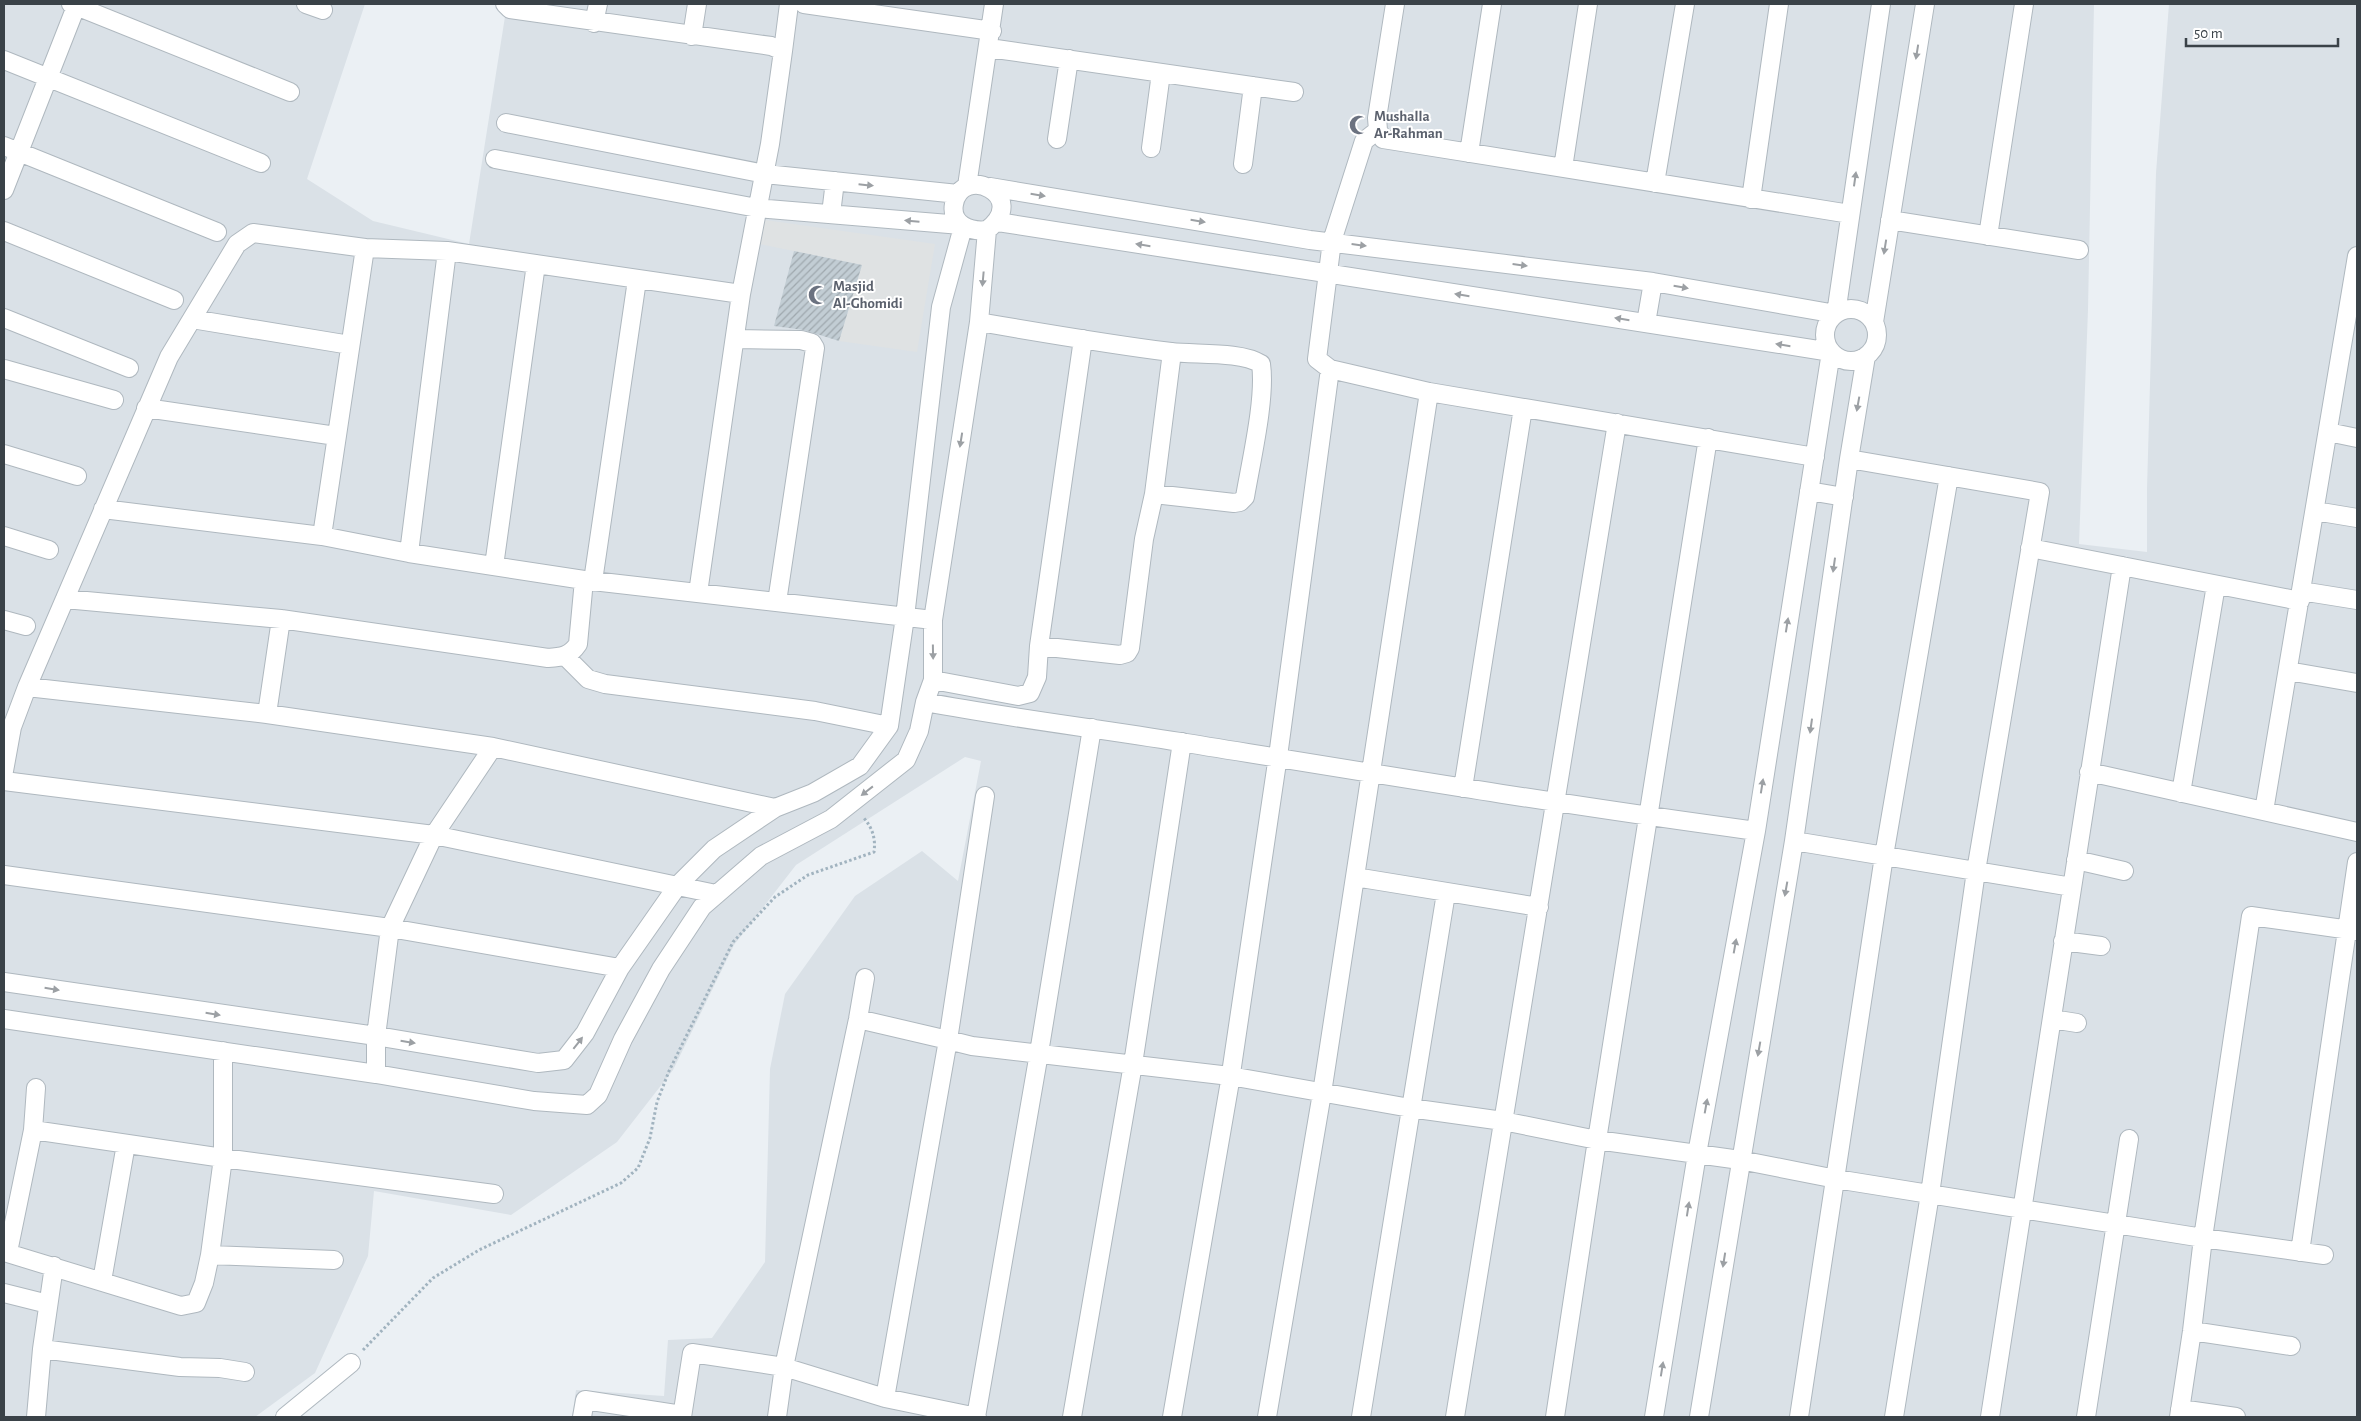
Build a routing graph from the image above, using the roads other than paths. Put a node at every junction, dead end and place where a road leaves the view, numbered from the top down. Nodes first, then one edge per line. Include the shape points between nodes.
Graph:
1 (75, 4) edge
2 (306, 4) edge
3 (505, 4) edge
4 (598, 4) edge
5 (698, 4) edge
6 (789, 4) edge
7 (804, 4) edge
8 (994, 4) edge
9 (1395, 4) edge
10 (1492, 4) edge
11 (1588, 4) edge
12 (1685, 4) edge
13 (1779, 4) edge
14 (1880, 4) edge
15 (1925, 4) edge
16 (2024, 4) edge
17 (323, 10) dead end
18 (877, 10) edge
19 (594, 23) junction
20 (692, 36) junction
21 (990, 39) junction
22 (783, 51) junction
23 (1069, 59) junction
24 (4, 60) edge
25 (1161, 73) junction
26 (48, 78) junction
27 (1253, 86) junction
28 (290, 92) dead end
29 (1294, 92) dead end
30 (506, 123) dead end
31 (1378, 130) junction
32 (1057, 138) dead end
33 (1151, 148) dead end
34 (11, 149) edge
35 (1469, 153) junction
36 (495, 159) dead end
37 (261, 163) dead end
38 (1243, 164) dead end
39 (1563, 168) junction
40 (765, 174) junction
41 (834, 181) junction
42 (1654, 183) junction
43 (990, 187) junction
44 (4, 190) edge
45 (963, 190) junction
46 (1751, 198) junction
47 (757, 208) junction
48 (831, 214) junction
49 (1850, 214) junction
50 (1890, 220) junction
51 (962, 226) junction
52 (992, 226) junction
53 (4, 231) edge
54 (217, 232) dead end
55 (1988, 236) junction
56 (1332, 241) junction
57 (365, 248) junction
58 (2079, 250) dead end
59 (447, 251) junction
60 (2357, 256) edge
61 (536, 264) junction
62 (1328, 274) junction
63 (637, 280) junction
64 (1653, 282) junction
65 (741, 294) junction
66 (174, 300) dead end
67 (1836, 314) junction
68 (4, 318) edge
69 (192, 319) junction
70 (979, 322) junction
71 (1874, 322) junction
72 (1646, 323) junction
73 (1083, 339) junction
74 (736, 340) junction
75 (350, 345) junction
76 (1172, 352) junction
77 (1831, 352) junction
78 (2349, 353) edge
79 (1866, 356) junction
80 (4, 368) edge
81 (129, 368) dead end
82 (1330, 369) junction
83 (1429, 392) junction
84 (114, 400) dead end
85 (146, 408) junction
86 (1522, 408) junction
87 (1617, 423) junction
88 (2328, 432) junction
89 (336, 436) junction
90 (1708, 438) junction
91 (2357, 438) edge
92 (4, 454) edge
93 (1815, 456) junction
94 (1849, 459) junction
95 (77, 476) dead end
96 (1949, 476) junction
97 (1809, 491) junction
98 (1154, 494) junction
99 (1844, 497) junction
100 (102, 509) junction
101 (2315, 511) junction
102 (2357, 518) edge
103 (4, 536) edge
104 (322, 536) junction
105 (2030, 548) junction
106 (49, 550) dead end
107 (409, 553) junction
108 (494, 566) junction
109 (2122, 566) junction
110 (589, 580) junction
111 (2216, 585) junction
112 (698, 593) junction
113 (2300, 596) junction
114 (65, 599) junction
115 (2357, 600) edge
116 (777, 602) junction
117 (905, 617) junction
118 (281, 619) junction
119 (4, 620) edge
120 (932, 620) junction
121 (26, 626) dead end
122 (1039, 646) junction
123 (565, 656) junction
124 (2288, 672) junction
125 (933, 680) junction
126 (2357, 683) edge
127 (27, 687) junction
128 (925, 702) junction
129 (267, 714) junction
130 (889, 726) junction
131 (1092, 728) junction
132 (1182, 742) junction
133 (493, 747) junction
134 (1278, 759) junction
135 (4, 771) edge
136 (2089, 772) junction
137 (1370, 773) junction
138 (4, 781) edge
139 (1463, 788) junction
140 (2181, 793) junction
141 (985, 796) dead end
142 (1556, 803) junction
143 (775, 808) junction
144 (2264, 811) junction
145 (1648, 817) junction
146 (1756, 831) junction
147 (2357, 832) edge
148 (434, 835) junction
149 (1794, 841) junction
150 (1884, 856) junction
151 (2076, 860) junction
152 (2357, 862) edge
153 (1976, 871) junction
154 (2124, 871) dead end
155 (4, 875) edge
156 (1355, 877) junction
157 (678, 885) junction
158 (2072, 887) junction
159 (1446, 893) junction
160 (716, 894) junction
161 (1539, 907) junction
162 (390, 928) junction
163 (2352, 930) edge
164 (2064, 941) junction
165 (2101, 946) dead end
166 (620, 968) junction
167 (865, 978) dead end
168 (4, 982) edge
169 (4, 1019) edge
170 (858, 1019) junction
171 (2052, 1019) junction
172 (2077, 1023) dead end
173 (376, 1036) junction
174 (948, 1040) junction
175 (223, 1051) junction
176 (1039, 1053) junction
177 (1133, 1064) junction
178 (376, 1074) junction
179 (1230, 1076) junction
180 (36, 1088) dead end
181 (1322, 1093) junction
182 (1410, 1108) junction
183 (1503, 1121) junction
184 (33, 1130) junction
185 (2129, 1139) dead end
186 (1597, 1140) junction
187 (126, 1144) junction
188 (1697, 1154) junction
189 (223, 1158) junction
190 (1740, 1160) junction
191 (1836, 1179) junction
192 (494, 1194) dead end
193 (1930, 1194) junction
194 (2023, 1208) junction
195 (2116, 1223) junction
196 (2203, 1238) junction
197 (6, 1252) edge
198 (2300, 1252) junction
199 (210, 1255) junction
200 (2324, 1255) dead end
201 (334, 1260) dead end
202 (54, 1266) junction
203 (102, 1281) junction
204 (4, 1293) edge
205 (48, 1304) junction
206 (2192, 1331) junction
207 (2291, 1346) dead end
208 (42, 1349) junction
209 (351, 1363) road end
210 (784, 1367) junction
211 (245, 1372) dead end
212 (885, 1398) junction
213 (2180, 1413) edge
214 (682, 1416) edge
215 (36, 1417) edge
216 (285, 1417) edge
217 (582, 1417) edge
218 (777, 1417) edge
219 (977, 1417) edge
220 (1072, 1417) edge
221 (1172, 1417) edge
222 (1267, 1417) edge
223 (1361, 1417) edge
224 (1455, 1417) edge
225 (1555, 1417) edge
226 (1654, 1417) edge
227 (1699, 1417) edge
228 (1799, 1417) edge
229 (1894, 1417) edge
230 (1990, 1417) edge
231 (2086, 1417) edge
232 (2236, 1417) edge

1 - 26 street
1 - 28 street
2 - 17 street
3 - 19 street via 510,10
4 - 19 street
5 - 20 street
6 - 22 street
7 - 18 street
8 - 21 street
9 - 31 street via 1376,118
10 - 35 street
11 - 39 street
12 - 42 street
13 - 46 street
49 -> 14 street
15 -> 50 street
16 - 55 street
18 - 21 street
19 - 20 street
20 - 22 street via 771,46
21 - 23 street
21 - 45 street
22 - 40 street
23 - 25 street
23 - 32 street
24 - 26 street
25 - 27 street
25 - 33 street
26 - 34 street
26 - 37 street
27 - 29 street
27 - 38 street
30 - 40 street
31 - 35 street via 1382,139
31 - 56 street via 1364,141
34 - 44 street
34 - 54 street
35 - 39 street
36 - 47 street
39 - 42 street
40 - 41 street
40 - 47 street
41 -> 45 street
41 - 48 street
42 - 46 street
43 - 45 street via 978,184
43 - 52 street via 999,197 1002,210
43 -> 56 street
45 - 51 street via 954,204 955,216
46 - 49 street
47 - 48 street
47 - 65 street
51 -> 48 street
49 - 67 street
50 - 55 street
50 -> 71 street
51 - 52 street via 974,232
51 - 117 street via 941,307
62 -> 52 street
52 -> 70 street
53 - 66 street
55 - 58 street
56 - 62 street
56 -> 64 street
57 - 59 street
57 - 69 street via 253,233 237,244
57 - 75 street
59 - 61 street
59 - 107 street
60 - 78 street
61 - 63 street
61 - 108 street
72 -> 62 street
62 - 82 street via 1317,359
63 - 65 street
63 - 110 street
64 -> 67 street
64 - 72 street
65 - 74 street
67 - 71 street via 1850,309 1859,310
67 - 77 street via 1827,325 1825,334
68 - 81 street
69 - 75 street
69 - 85 street via 169,357
70 - 73 street
70 -> 120 street
71 - 79 street via 1877,340
77 -> 72 street
73 - 76 street
73 - 122 street
74 - 112 street
74 - 116 street via 801,340 814,348
75 - 89 street
76 - 98 street
76 - 98 street via 1255,360 1261,364 1258,420 1245,497 1240,502
77 - 79 street via 1848,361
77 - 93 street
78 - 88 street
79 -> 94 street
80 - 84 street
82 - 83 street
82 - 134 street
83 - 86 street
83 - 137 street
85 - 89 street
85 - 100 street
86 - 87 street
86 - 139 street
87 - 90 street
87 - 142 street
88 - 91 street
88 - 101 street
89 - 104 street
90 - 93 street
90 - 145 street
92 - 95 street
93 - 97 street
94 - 96 street
94 - 99 street
96 - 105 street via 2040,492
96 - 150 street
97 - 99 street
146 -> 97 street
98 - 122 street via 1127,654
99 -> 149 street
100 - 104 street
100 - 114 street
101 - 102 street
101 - 113 street
103 - 106 street
104 - 107 street
105 - 109 street
105 - 153 street
107 - 108 street
108 - 110 street
109 - 111 street
109 - 136 street
110 - 112 street
110 - 123 street via 578,644 572,653
111 - 113 street
111 - 140 street
112 - 116 street
113 - 115 street
113 - 124 street
114 - 118 street
114 - 127 street
116 - 117 street
117 - 120 street
117 - 130 street
118 - 123 street via 548,658
118 - 129 street
119 - 121 street
120 -> 125 street
122 - 125 street via 1037,677 1030,693 1024,696
123 - 130 street via 588,679 605,684 815,711
124 - 126 street
124 - 144 street
125 - 128 street
127 - 129 street
127 - 135 street via 12,727
128 - 131 street
128 -> 160 street via 906,760 830,819 761,856
129 - 133 street
130 - 143 street via 860,766 813,793
131 - 132 street
131 - 176 street
132 - 134 street
132 - 177 street
133 - 143 street
133 - 148 street
134 - 137 street
134 - 179 street
136 - 140 street
136 - 151 street
137 - 139 street
137 - 156 street
138 - 148 street
139 - 142 street
140 - 144 street
141 - 174 street
142 - 145 street
142 - 161 street
143 - 157 street via 714,849
144 - 147 street
145 - 146 street
145 - 186 street
188 -> 146 street
148 - 157 street
148 - 162 street
149 - 150 street
149 -> 190 street
150 - 153 street
150 - 191 street
151 - 154 street
151 - 158 street
152 - 163 street
153 - 158 street
153 - 193 street
155 - 162 street
156 - 159 street
156 - 181 street
157 - 160 street
157 - 166 street
158 - 164 street
159 - 161 street
159 - 182 street
160 - 178 street via 702,907 661,969 598,1095 587,1105 534,1101
161 - 183 street
162 - 166 street
162 - 173 street
163 - 196 street via 2252,916
163 - 198 street
164 - 165 street
164 - 171 street
173 -> 166 street via 538,1063 564,1060 585,1033
167 - 170 street
168 -> 173 street
169 - 175 street
170 - 174 street
170 - 210 street
171 - 172 street
171 - 194 street
173 - 178 street
174 - 176 street via 972,1046
174 - 212 street
175 - 178 street
175 - 189 street
176 - 177 street
176 - 219 street
177 - 179 street
177 - 220 street
179 - 181 street
179 - 221 street
180 - 184 street
181 - 182 street
181 - 222 street
182 - 183 street
182 - 223 street
183 - 186 street
183 - 224 street
184 - 187 street
184 - 197 street
185 - 195 street
186 - 188 street
186 - 225 street
187 - 189 street
187 - 203 street
188 - 190 street
226 -> 188 street
189 - 192 street
189 - 199 street
190 - 191 street
190 -> 227 street
191 - 193 street
191 - 228 street
193 - 194 street
193 - 229 street
194 - 195 street
194 - 230 street
195 - 196 street
195 - 231 street
196 - 198 street
196 - 206 street
197 - 202 street
198 - 200 street
199 - 201 street
199 - 203 street via 202,1290 196,1303 191,1305 181,1306
202 - 203 street
202 - 205 street
204 - 205 street
205 - 208 street
206 - 207 street
206 - 213 street
208 - 211 street
208 - 215 street
209 - 216 street
210 - 212 street
210 - 214 street via 692,1353
210 - 218 street
212 - 219 street
213 - 232 street
214 - 217 street via 585,1400

